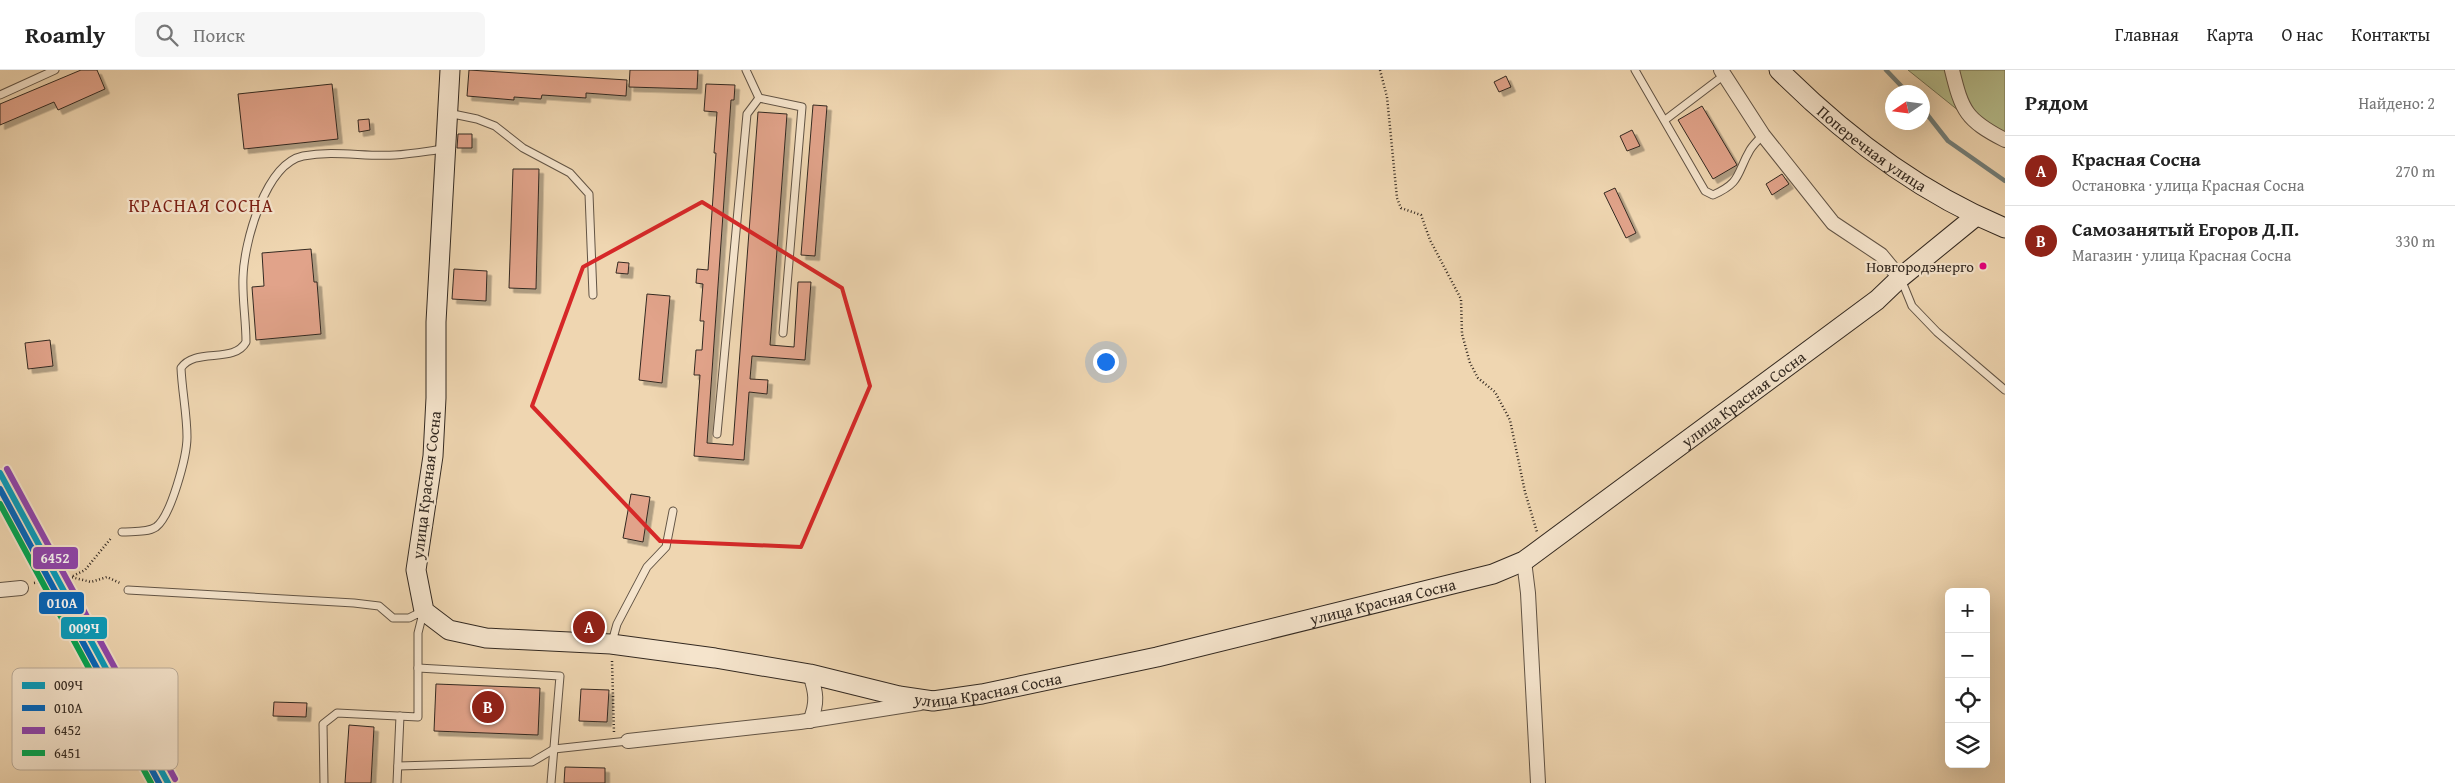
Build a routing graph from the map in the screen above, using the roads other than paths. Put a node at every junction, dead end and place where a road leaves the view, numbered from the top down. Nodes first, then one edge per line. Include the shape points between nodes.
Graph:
1 (55, 70) edge
2 (450, 70) edge
3 (746, 70) edge
4 (1635, 70) edge
5 (1779, 70) edge
6 (1952, 70) edge
7 (1722, 73) edge
8 (0, 95) edge
9 (759, 98) junction
10 (448, 113) junction
11 (1664, 120) junction
12 (1763, 134) junction
13 (2005, 140) edge
14 (445, 150) junction
15 (1976, 216) junction
16 (2005, 228) edge
17 (1900, 278) junction
18 (593, 295) dead end
19 (783, 333) dead end
20 (2005, 390) edge
21 (717, 434) dead end
22 (672, 511) dead end
23 (122, 532) road end
24 (1524, 561) junction
25 (20, 588) road end
26 (0, 590) edge
27 (128, 590) road end
28 (424, 611) junction
29 (612, 644) junction
30 (418, 668) junction
31 (810, 674) junction
32 (933, 701) junction
33 (400, 716) junction
34 (810, 721) junction
35 (621, 741) joint
36 (554, 749) junction
37 (398, 766) junction
38 (324, 783) edge
39 (397, 783) edge
40 (551, 783) edge
41 (1538, 783) edge

1 - 8 lane
2 - 10 street, улица Красная Сосна
3 - 9 lane
4 - 11 lane
5 - 15 street, Поперечная улица via 1807,98 1876,155
6 - 13 street via 1960,102 1970,118
7 - 11 lane
7 - 12 street
9 - 19 lane via 802,107
9 - 21 lane via 747,114
10 - 14 street, улица Красная Сосна
10 - 18 lane via 495,126 523,148 570,174 589,194
11 - 12 lane via 1704,192 1713,195 1725,190 1739,177 1750,150
12 - 17 street via 1833,223 1881,255
14 - 23 lane via 394,155 334,152 301,157 284,166 271,182 256,215 244,263 246,342 236,352 193,358 181,368 187,439 174,496 166,516 155,527
14 - 28 street, улица Красная Сосна via 433,456 416,570
15 - 16 street, Поперечная улица
15 - 17 street, улица Красная Сосна
17 - 20 lane via 1912,306 1937,332
17 - 24 street, улица Красная Сосна via 1878,300
22 - 29 lane via 666,547 647,567 617,624
24 - 32 street, улица Красная Сосна via 1493,574 1157,656 982,694
24 - 41 street
25 - 26 street
27 - 28 lane via 354,603 378,606 394,618 409,618
28 - 29 street, улица Красная Сосна via 449,630 486,638
28 - 30 lane via 418,633
29 - 31 street, улица Красная Сосна
30 - 33 lane via 418,717
30 - 36 lane via 560,676
31 - 32 street, улица Красная Сосна
31 - 34 street via 816,692 816,708
32 - 34 street
33 - 37 lane
33 - 38 lane via 336,714 323,724
34 - 35 street
35 - 36 lane
36 - 37 lane via 532,762
36 - 40 lane
37 - 39 lane

